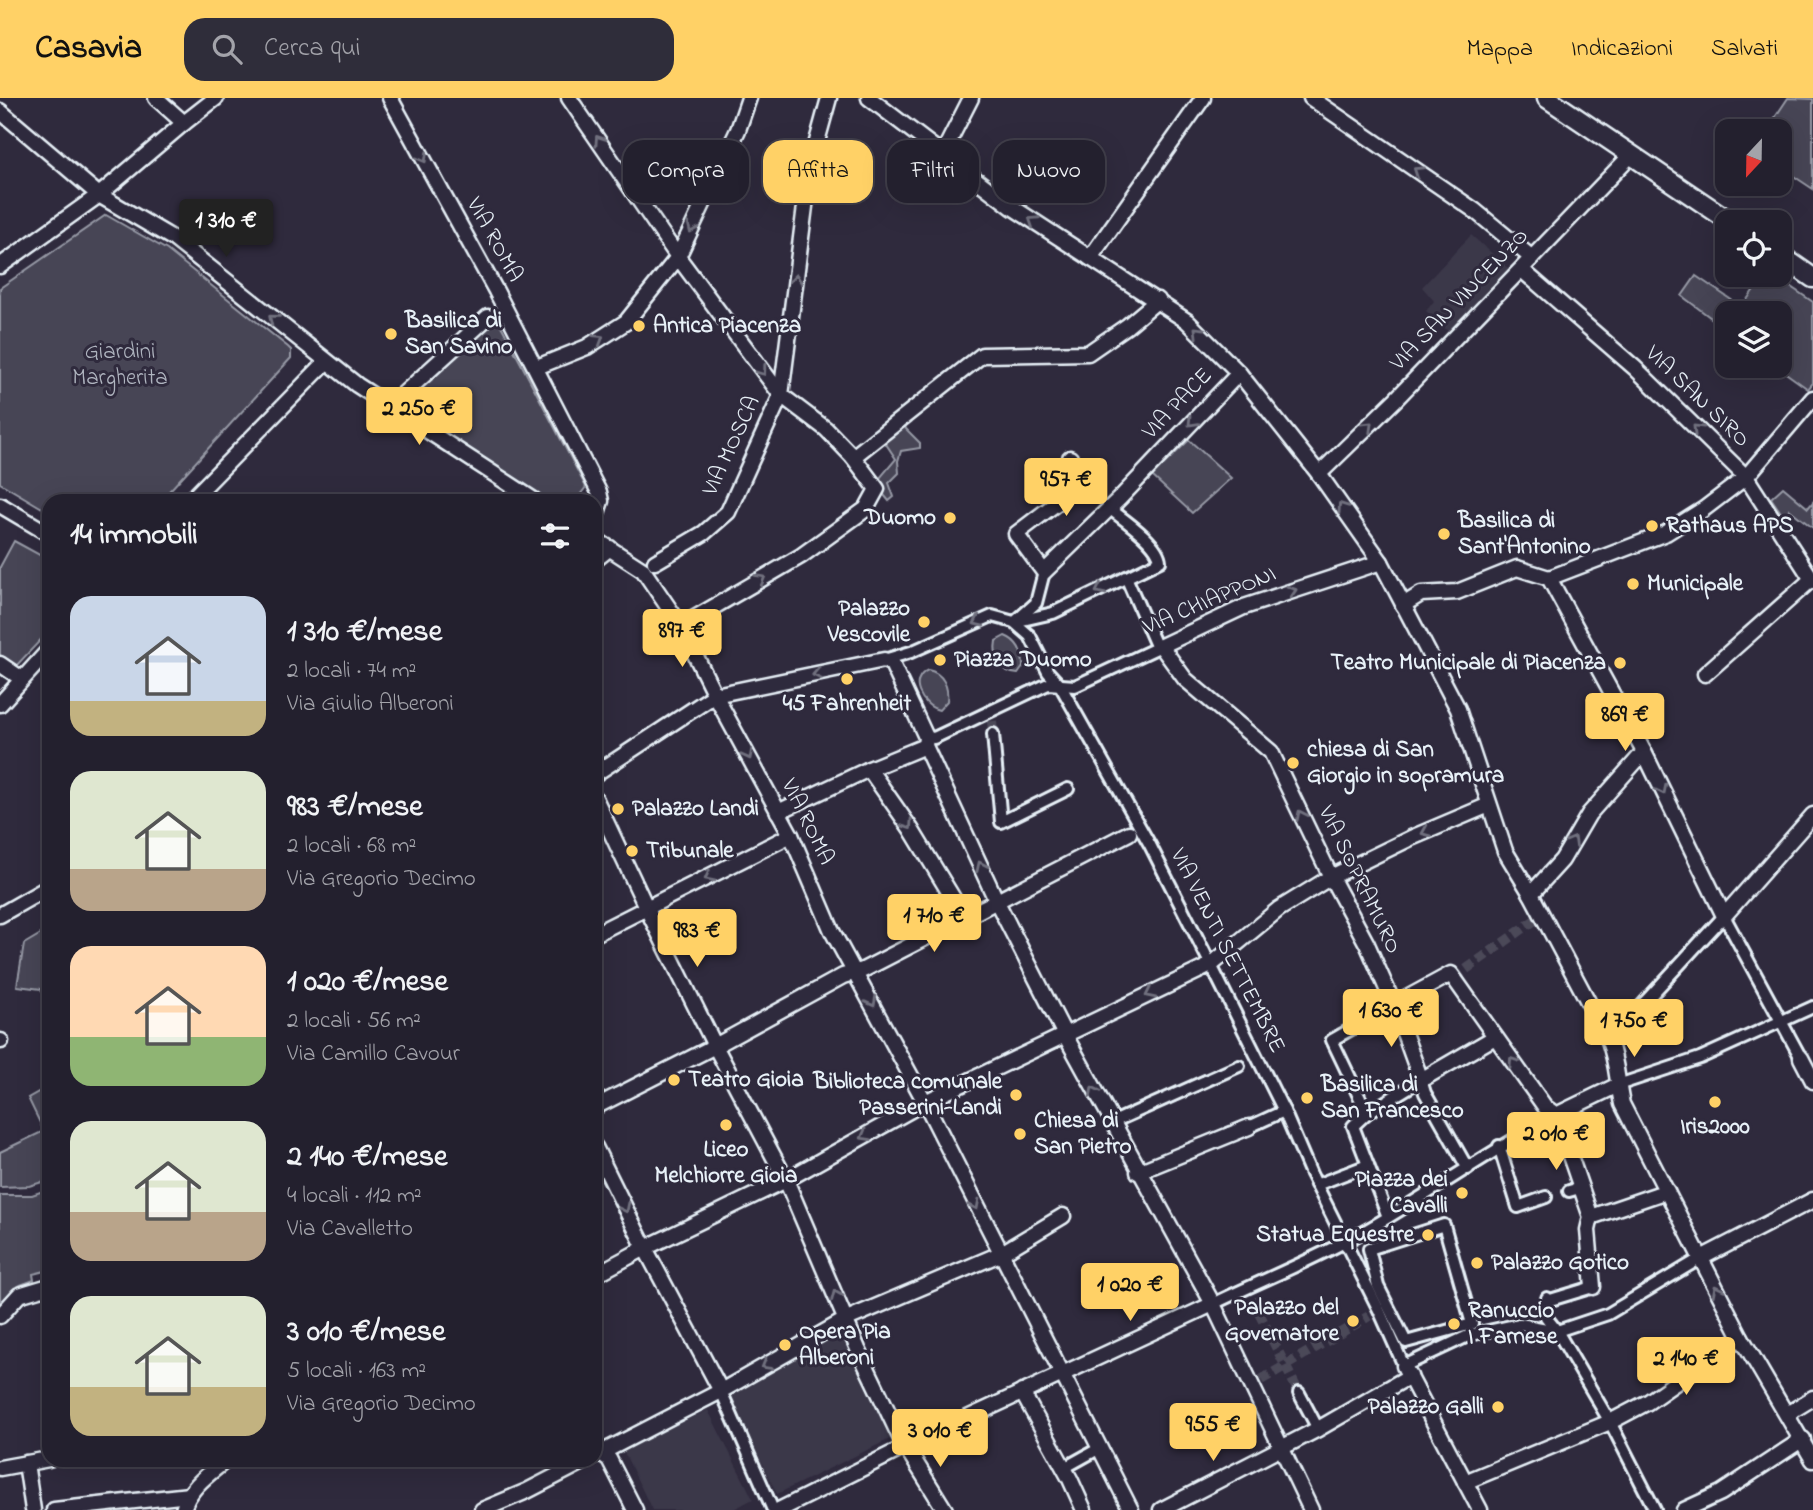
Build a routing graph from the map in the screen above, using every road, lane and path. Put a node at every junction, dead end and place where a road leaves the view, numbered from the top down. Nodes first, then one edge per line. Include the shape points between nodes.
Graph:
1 (156, 98) edge
2 (216, 98) edge
3 (390, 98) edge
4 (569, 98) edge
5 (749, 98) edge
6 (829, 98) edge
7 (869, 98) edge
8 (971, 98) edge
9 (1203, 98) edge
10 (1311, 98) edge
11 (1547, 98) edge
12 (0, 111) edge
13 (184, 122) junction
14 (923, 140) edge
15 (950, 140) edge
16 (1631, 155) junction
17 (979, 182) edge
18 (99, 195) junction
19 (1715, 211) edge
20 (678, 257) junction
21 (1090, 258) junction
22 (1532, 258) junction
23 (1792, 264) edge
24 (0, 266) edge
25 (1522, 270) junction
26 (1813, 278) edge
27 (1158, 300) junction
28 (488, 317) dead end
29 (326, 362) junction
30 (537, 367) junction
31 (1239, 373) junction
32 (781, 395) junction
33 (1813, 398) edge
34 (389, 407) junction
35 (853, 457) junction
36 (1070, 458) dead end
37 (1319, 474) junction
38 (1746, 477) junction
39 (201, 489) junction
40 (196, 494) edge
41 (206, 494) edge
42 (525, 494) edge
43 (599, 494) edge
44 (0, 505) edge
45 (1109, 508) junction
46 (42, 530) edge
47 (602, 543) edge
48 (610, 548) junction
49 (602, 554) edge
50 (654, 562) dead end
51 (1381, 562) junction
52 (1044, 572) junction
53 (1126, 577) junction
54 (1549, 578) junction
55 (1812, 580) edge
56 (1403, 605) junction
57 (1014, 622) junction
58 (681, 626) junction
59 (1159, 647) junction
60 (42, 658) edge
61 (884, 660) junction
62 (0, 664) edge
63 (1704, 674) dead end
64 (22, 679) junction
65 (1060, 685) junction
66 (715, 695) junction
67 (0, 704) edge
68 (993, 734) tunnel mouth
69 (925, 741) junction
70 (1644, 752) junction
71 (602, 769) edge
72 (869, 769) junction
73 (1068, 789) dead end
74 (1489, 806) junction
75 (778, 812) junction
76 (602, 813) edge
77 (1813, 815) edge
78 (1134, 830) junction
79 (791, 835) junction
80 (1331, 877) junction
81 (42, 891) edge
82 (1531, 894) junction
83 (998, 902) junction
84 (647, 909) junction
85 (0, 915) edge
86 (1724, 916) junction
87 (965, 918) junction
88 (602, 931) edge
89 (1211, 965) junction
90 (855, 972) junction
91 (1394, 1005) junction
92 (1813, 1007) edge
93 (1781, 1023) junction
94 (1065, 1035) junction
95 (1495, 1037) junction
96 (1609, 1041) junction
97 (715, 1046) junction
98 (1801, 1058) joint
99 (1248, 1063) junction
100 (1421, 1080) junction
101 (1813, 1081) edge
102 (1618, 1085) junction
103 (925, 1102) junction
104 (602, 1103) edge
105 (1284, 1111) junction
106 (1367, 1113) junction
107 (1556, 1115) junction
108 (1111, 1123) junction
109 (1249, 1127) joint
110 (1499, 1146) junction
111 (602, 1161) edge
112 (1367, 1165) junction
113 (1468, 1169) junction
114 (1139, 1172) junction
115 (786, 1180) junction
116 (1316, 1185) junction
117 (1667, 1192) junction
118 (1561, 1193) junction
119 (1813, 1200) edge
120 (1063, 1216) dead end
121 (1388, 1217) junction
122 (1591, 1217) junction
123 (1345, 1240) junction
124 (645, 1248) junction
125 (1000, 1254) junction
126 (1701, 1258) junction
127 (602, 1271) edge
128 (1592, 1287) joint
129 (42, 1288) edge
130 (1247, 1288) junction
131 (1252, 1299) tunnel mouth
132 (1213, 1304) junction
133 (1379, 1310) junction
134 (0, 1316) edge
135 (1369, 1316) tunnel mouth
136 (846, 1319) junction
137 (1472, 1324) joint
138 (1557, 1331) junction
139 (1741, 1337) junction
140 (1407, 1371) junction
141 (1062, 1373) junction
142 (720, 1391) junction
143 (1022, 1392) junction
144 (1299, 1393) tunnel mouth
145 (1813, 1398) edge
146 (1787, 1413) junction
147 (1610, 1422) junction
148 (1318, 1429) junction
149 (1802, 1439) junction
150 (905, 1447) junction
151 (1100, 1448) junction
152 (1282, 1448) junction
153 (602, 1450) edge
154 (602, 1456) edge
155 (42, 1460) edge
156 (1813, 1460) edge
157 (26, 1463) junction
158 (217, 1467) edge
159 (571, 1467) edge
160 (0, 1468) edge
161 (1064, 1468) junction
162 (1465, 1482) junction
163 (189, 1495) junction
164 (33, 1510) edge
165 (54, 1510) edge
166 (183, 1510) edge
167 (482, 1510) edge
168 (635, 1510) edge
169 (776, 1510) edge
170 (945, 1510) edge
171 (1084, 1510) edge
172 (1131, 1510) edge
173 (1161, 1510) edge
174 (1311, 1510) edge
175 (1480, 1510) edge
176 (1655, 1510) edge
177 (1684, 1510) edge

1 - 13 street
2 - 13 street
3 -> 30 street, VIA ROMA
20 -> 4 street
5 -> 20 street
32 -> 6 street, VIA MOSCA via 810,167
7 - 14 street
8 - 15 street
9 - 21 street
22 -> 10 street via 1474,210
11 - 16 street
12 - 18 street
13 - 18 street
16 - 19 street
16 - 22 street, VIA SAN VINCENZO
21 -> 17 street
18 - 24 street
29 -> 18 street via 174,239
30 -> 20 street via 587,346 626,322
20 -> 32 street
21 - 27 street
22 - 25 street, VIA SAN VINCENZO
23 - 26 street
37 -> 25 street, VIA SAN VINCENZO
38 -> 25 street, VIA SAN SIRO via 1635,368
31 -> 27 street via 1187,321
27 - 35 street via 1088,353 982,355
28 - 34 street
29 - 34 street
29 - 39 street
30 - 43 street, VIA ROMA
31 - 37 street
31 -> 45 street, VIA PACE
32 - 35 street via 826,429
32 - 50 street, VIA MOSCA via 728,512 704,533
33 - 38 street
34 - 42 street
58 -> 35 street via 801,556 866,509 877,489
36 - 52 street via 1062,499 1016,534
51 -> 37 street
38 - 54 street via 1666,533
38 - 55 street, VIA SAN SIRO
39 - 40 street
39 - 41 street
44 - 46 street
45 - 52 street, VIA PACE
45 - 53 street via 1160,555 1160,561
47 - 48 street, VIA ROMA
48 - 49 street
48 - 58 street, VIA ROMA via 643,570
51 - 56 street
59 -> 51 street, VIA CHIAPPONI via 1244,607
52 - 57 street, VIA PACE via 1036,603
53 -> 57 street via 1053,613
53 - 59 street
54 - 56 street via 1517,568 1457,592 1421,594
54 - 70 street
55 - 63 street
56 - 74 street via 1458,709
57 -> 61 street via 992,616
57 - 65 street via 1030,636 1048,673
58 - 66 street, VIA ROMA
59 - 65 street, VIA CHIAPPONI via 1074,686
80 -> 59 street, VIA SOPRAMURO via 1271,752 1185,679
60 - 64 street
61 -> 66 street
61 - 69 street via 892,664
62 - 64 street
64 - 67 street
65 - 69 street via 1048,684 990,717
65 - 78 street, VIA VENTI SETTEMBRE
66 - 71 street
66 -> 75 street, VIA ROMA
68 - 73 street via 1001,822
69 - 72 street
83 -> 69 street
82 -> 70 street via 1562,860 1588,814
70 -> 86 street
72 - 75 street
72 -> 87 street
74 -> 80 street
74 - 82 street via 1505,851
75 - 79 street, VIA ROMA
76 - 84 street
77 - 86 street
78 - 83 street
78 - 89 street, VIA VENTI SETTEMBRE
79 -> 84 street
79 - 90 street, VIA ROMA
80 - 89 street via 1279,909
80 - 91 street, VIA SOPRAMURO
81 - 85 street
82 - 96 street
83 - 87 street
83 - 94 street
84 - 88 street
84 - 97 street
86 - 93 street
86 - 96 street
87 - 90 street
89 -> 94 street
89 - 99 street, VIA VENTI SETTEMBRE
90 - 97 street
90 -> 103 street, VIA ROMA
91 - 95 street via 1451,974
91 - 100 street, VIA SOPRAMURO
91 - 106 street via 1332,1040
92 - 93 street
93 - 98 street
93 - 102 street via 1699,1058
94 - 103 street
108 -> 94 street
95 - 100 street
107 -> 95 street via 1545,1107
96 - 102 street via 1617,1061
97 - 104 street
97 - 115 street
98 - 101 street
99 - 105 street, VIA VENTI SETTEMBRE
99 - 108 street
100 - 106 street
100 - 113 street, VIA SOPRAMURO
102 - 107 street
102 - 117 street via 1622,1104
103 -> 115 street
103 -> 125 street, VIA ROMA
105 - 109 street
105 - 116 street, VIA VENTI SETTEMBRE
106 - 112 street via 1353,1126
107 - 110 street
107 - 118 street
108 - 114 street
109 - 114 street
110 - 113 street
110 - 118 street via 1518,1207
111 -> 124 street
112 - 116 street
112 - 121 street
113 - 121 street
114 - 132 street
115 - 124 street
136 -> 115 street
116 - 123 street, VIA VENTI SETTEMBRE
117 - 122 street
117 - 126 street
118 - 122 street
119 - 126 street
120 - 125 street
121 - 123 street
122 - 128 street
123 - 130 street
123 - 133 street
124 - 127 street
124 - 142 street
125 - 136 street
125 - 141 street, VIA ROMA
126 - 138 street via 1608,1314
139 -> 126 street
128 - 138 street via 1547,1300 1546,1317
129 - 134 street via 19,1295
130 - 131 street
130 - 132 street
132 - 141 street
132 - 152 street via 1256,1383
133 - 135 street
133 - 140 street
136 -> 142 street
136 - 150 street
137 - 137 street via 1405,1342 1378,1286 1369,1249 1444,1225
138 - 140 street via 1520,1324 1469,1335
138 - 147 street
139 - 146 street
139 - 147 street via 1648,1402
140 - 148 street
140 - 162 street
141 - 143 street
141 - 151 street, VIA ROMA
142 - 153 street
142 - 169 street
143 - 150 street
143 - 161 street
144 - 148 street
145 - 146 street
146 - 149 street
147 - 162 street
147 - 176 street
148 - 152 street
149 - 156 street
149 - 177 street via 1721,1493
150 - 169 street
150 - 170 street
151 - 161 street
151 - 172 street, VIA ROMA
152 - 173 street
152 - 174 street
154 - 168 street via 609,1459
155 - 157 street
157 - 160 street
157 - 164 street
158 - 163 street
159 - 167 street
161 - 171 street
162 - 175 street
163 - 165 street
163 - 166 street

